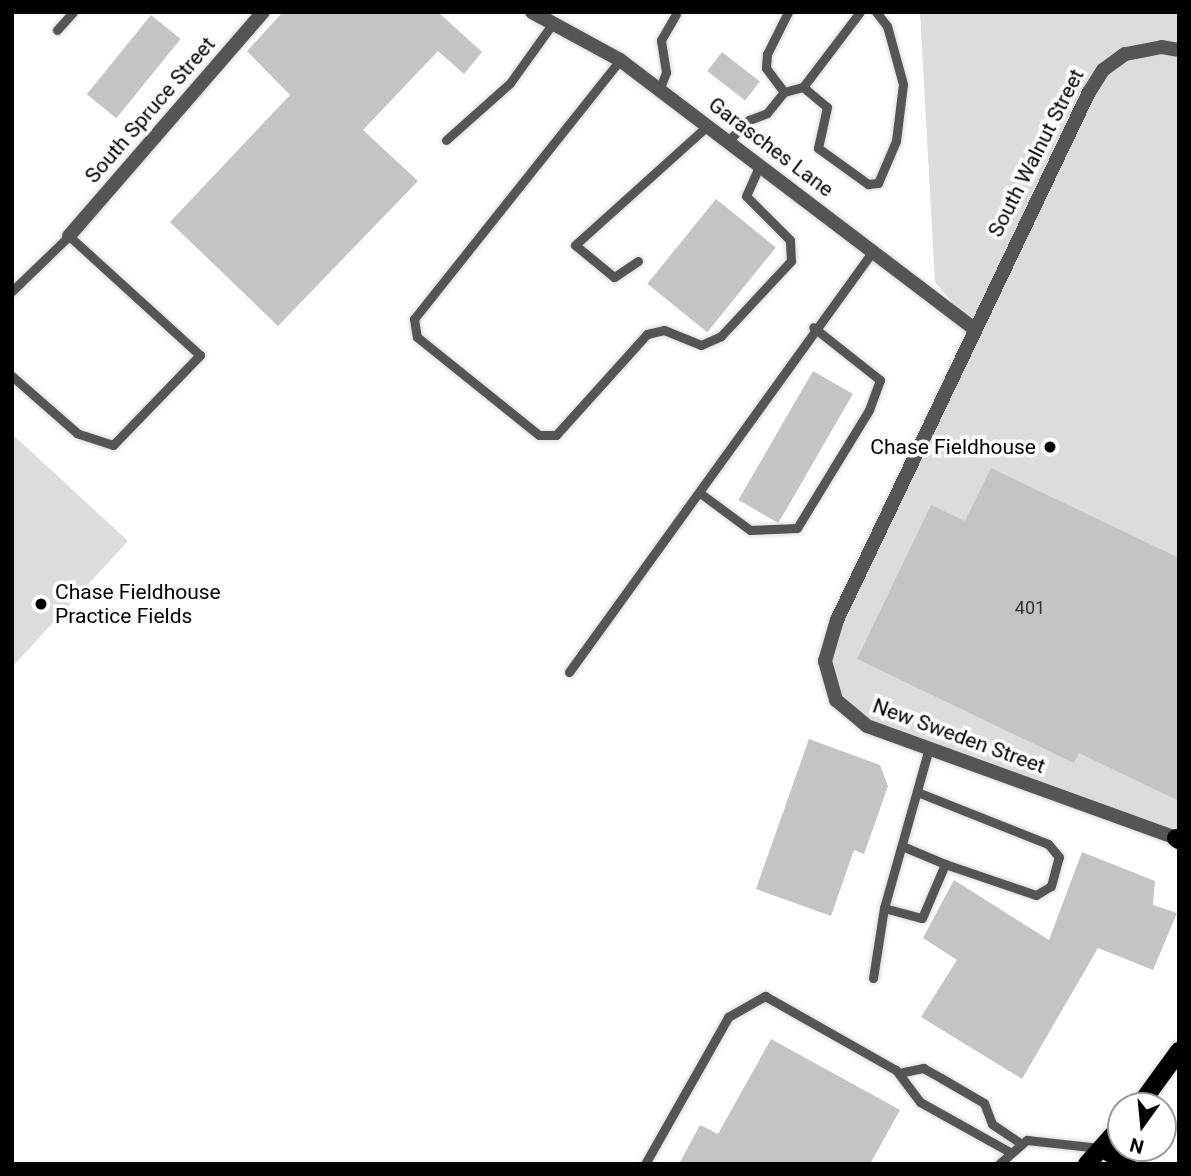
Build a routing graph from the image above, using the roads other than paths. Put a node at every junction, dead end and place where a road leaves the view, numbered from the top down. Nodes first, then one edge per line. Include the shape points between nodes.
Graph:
1 (73, 12) edge
2 (263, 12) edge
3 (532, 12) edge
4 (788, 12) edge
5 (860, 12) edge
6 (876, 12) edge
7 (676, 14) edge
8 (553, 23) junction
9 (57, 30) dead end
10 (1179, 50) edge
11 (620, 60) junction
12 (660, 88) junction
13 (803, 88) junction
14 (784, 92) junction
15 (707, 126) junction
16 (446, 140) dead end
17 (728, 141) junction
18 (760, 165) junction
19 (69, 236) junction
20 (873, 251) junction
21 (638, 261) dead end
22 (12, 291) edge
23 (813, 327) junction
24 (975, 329) junction
25 (12, 376) edge
26 (700, 493) junction
27 (569, 672) dead end
28 (929, 748) junction
29 (917, 792) junction
30 (1178, 839) edge
31 (902, 846) junction
32 (945, 864) junction
33 (884, 908) junction
34 (873, 978) dead end
35 (1179, 1051) edge
36 (899, 1073) junction
37 (1149, 1092) edge
38 (1018, 1142) junction
39 (1107, 1142) edge
40 (1102, 1148) junction
41 (1010, 1152) junction
42 (645, 1164) edge
43 (999, 1164) edge
44 (1087, 1164) edge
45 (1128, 1164) edge

1 - 9 lane
2 - 19 street, South Spruce Street
3 - 8 street, Garasches Lane
4 - 14 lane via 767,54 766,68
5 - 13 lane
6 - 13 lane via 887,26 903,84 896,141 878,183 868,184 818,148 827,107
7 - 12 lane via 661,40 666,72
8 - 11 street, Garasches Lane
8 - 16 lane via 510,83
10 - 24 street, South Walnut Street via 1137,50 1103,70
11 - 12 street, Garasches Lane
11 - 18 lane via 414,319 417,337 539,435 556,435 647,334 664,330 701,345 722,336 791,261 790,240 746,196
12 - 15 street, Garasches Lane
13 - 14 lane
14 - 17 lane via 766,113 749,120
15 - 17 street, Garasches Lane
15 - 21 lane via 575,245 614,277
17 - 18 street, Garasches Lane
18 - 20 street, Garasches Lane
19 - 22 lane
19 - 25 lane via 200,355 113,445 77,433
20 - 23 lane
20 - 24 street, Garasches Lane
23 - 26 lane
23 - 26 lane via 880,380 869,410 797,528 750,530
24 - 28 street, New Sweden Street via 837,620 825,661 830,687 843,710 867,726
26 - 27 lane
28 - 29 lane
28 - 30 street, New Sweden Street
29 - 31 lane
29 - 32 lane via 1048,845 1059,857 1051,886 1036,895
31 - 32 lane
31 - 33 lane
32 - 33 lane via 922,918
33 - 34 lane
35 - 37 main road
36 - 38 lane via 923,1068 984,1102 992,1124
36 - 41 lane via 920,1102
36 - 42 lane via 774,998 750,1000 722,1026
38 - 40 lane
38 - 41 lane
39 - 40 main road
40 - 44 main road
40 - 45 main road
41 - 43 lane

